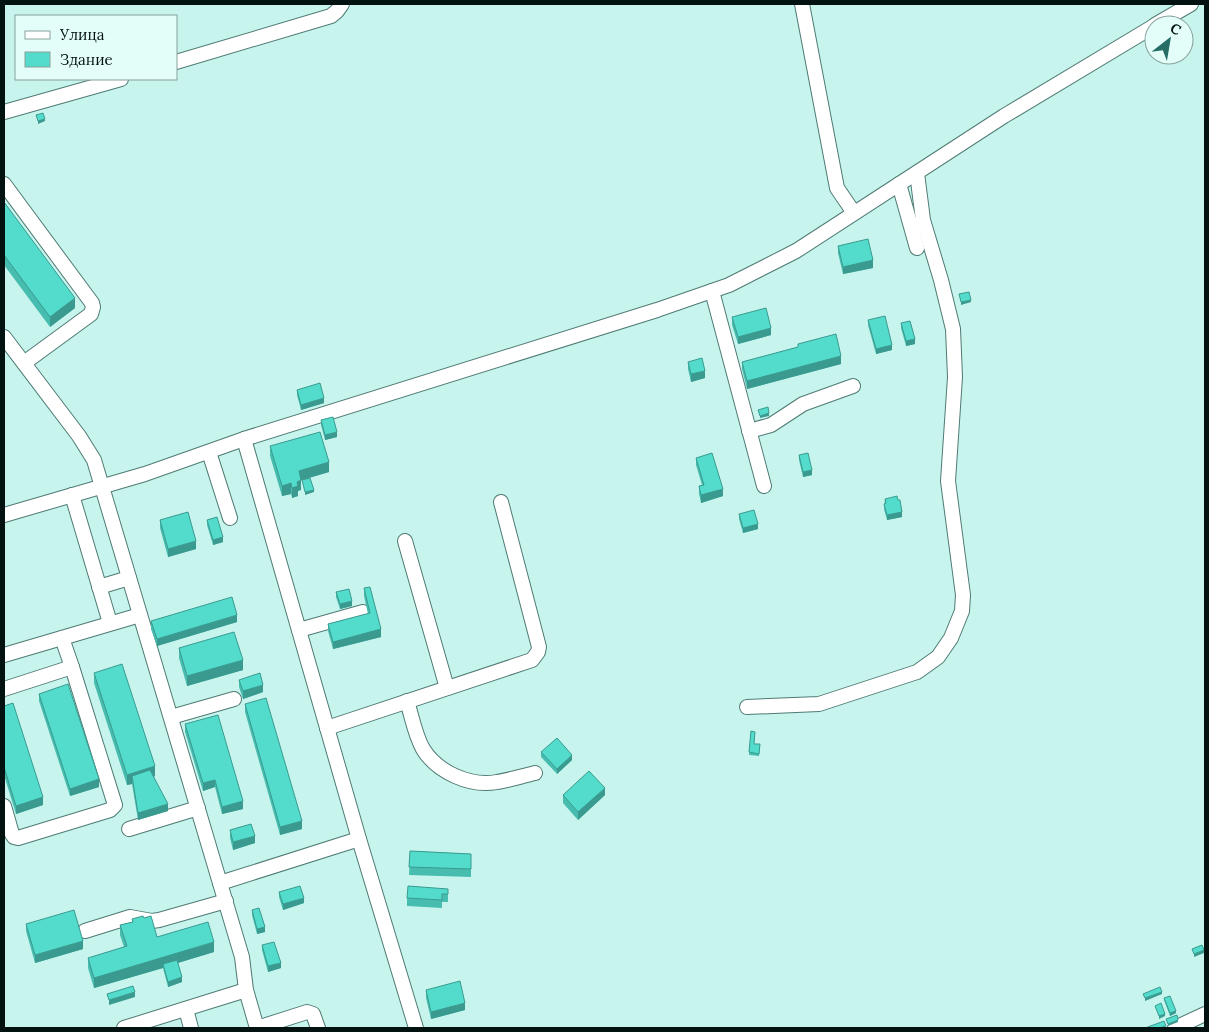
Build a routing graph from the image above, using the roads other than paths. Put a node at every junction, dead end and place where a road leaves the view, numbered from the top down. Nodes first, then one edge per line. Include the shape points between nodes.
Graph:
1 (342, 4) edge
2 (802, 4) edge
3 (1190, 4) edge
4 (1172, 15) edge
5 (1144, 32) edge
6 (178, 61) edge
7 (117, 80) edge
8 (4, 112) edge
9 (917, 173) junction
10 (4, 184) edge
11 (899, 184) junction
12 (854, 213) junction
13 (917, 248) dead end
14 (712, 292) junction
15 (4, 337) edge
16 (24, 364) junction
17 (853, 386) dead end
18 (749, 431) junction
19 (244, 438) junction
20 (209, 452) junction
21 (102, 486) junction
22 (764, 486) dead end
23 (72, 495) junction
24 (501, 502) dead end
25 (4, 515) edge
26 (230, 518) dead end
27 (405, 542) dead end
28 (129, 578) junction
29 (99, 587) junction
30 (363, 612) dead end
31 (140, 615) junction
32 (110, 623) junction
33 (299, 630) junction
34 (62, 638) junction
35 (4, 655) edge
36 (72, 667) junction
37 (447, 688) junction
38 (4, 689) edge
39 (234, 699) dead end
40 (407, 701) junction
41 (747, 707) dead end
42 (171, 717) junction
43 (327, 728) junction
44 (535, 772) dead end
45 (4, 806) edge
46 (198, 808) junction
47 (129, 829) dead end
48 (359, 840) junction
49 (220, 883) junction
50 (226, 901) junction
51 (85, 931) dead end
52 (246, 990) junction
53 (186, 1009) junction
54 (1205, 1014) edge
55 (124, 1028) edge
56 (192, 1028) edge
57 (257, 1028) edge
58 (318, 1028) edge
59 (416, 1028) edge
60 (1175, 1028) edge

1 - 6 street via 331,16
2 - 12 street via 837,188
3 - 4 street
5 - 9 street
7 - 8 street
9 - 11 street
9 - 41 street via 923,220 953,329 955,377 948,481 963,595 957,626 938,657 917,672 819,704
10 - 16 street via 94,307 91,314
11 - 12 street
11 - 13 street
12 - 14 street via 764,269
14 - 18 street
14 - 19 street
15 - 16 street
16 - 21 street via 88,449
17 - 18 street via 804,404 771,425
18 - 22 street
19 - 20 street
19 - 33 street
20 - 21 street
20 - 26 street
21 - 23 street
21 - 28 street
23 - 25 street
23 - 29 street
24 - 37 street via 538,652 532,660
27 - 37 street
28 - 29 street
28 - 31 street
29 - 32 street
30 - 33 street
31 - 32 street
31 - 42 street
32 - 34 street
33 - 43 street
34 - 35 street
34 - 36 street
36 - 38 street
36 - 45 street via 115,805 110,810 18,838 12,834
37 - 40 street
39 - 42 street
40 - 43 street
40 - 44 street via 423,749 430,759 453,775 466,780 497,783
42 - 46 street
43 - 48 street
46 - 47 street
46 - 49 street
48 - 49 street
48 - 59 street
49 - 50 street
50 - 51 street via 159,920 130,917
50 - 52 street via 242,957
52 - 53 street
52 - 57 street
53 - 55 street
53 - 56 street
54 - 60 street
57 - 58 street via 307,1012 315,1018

